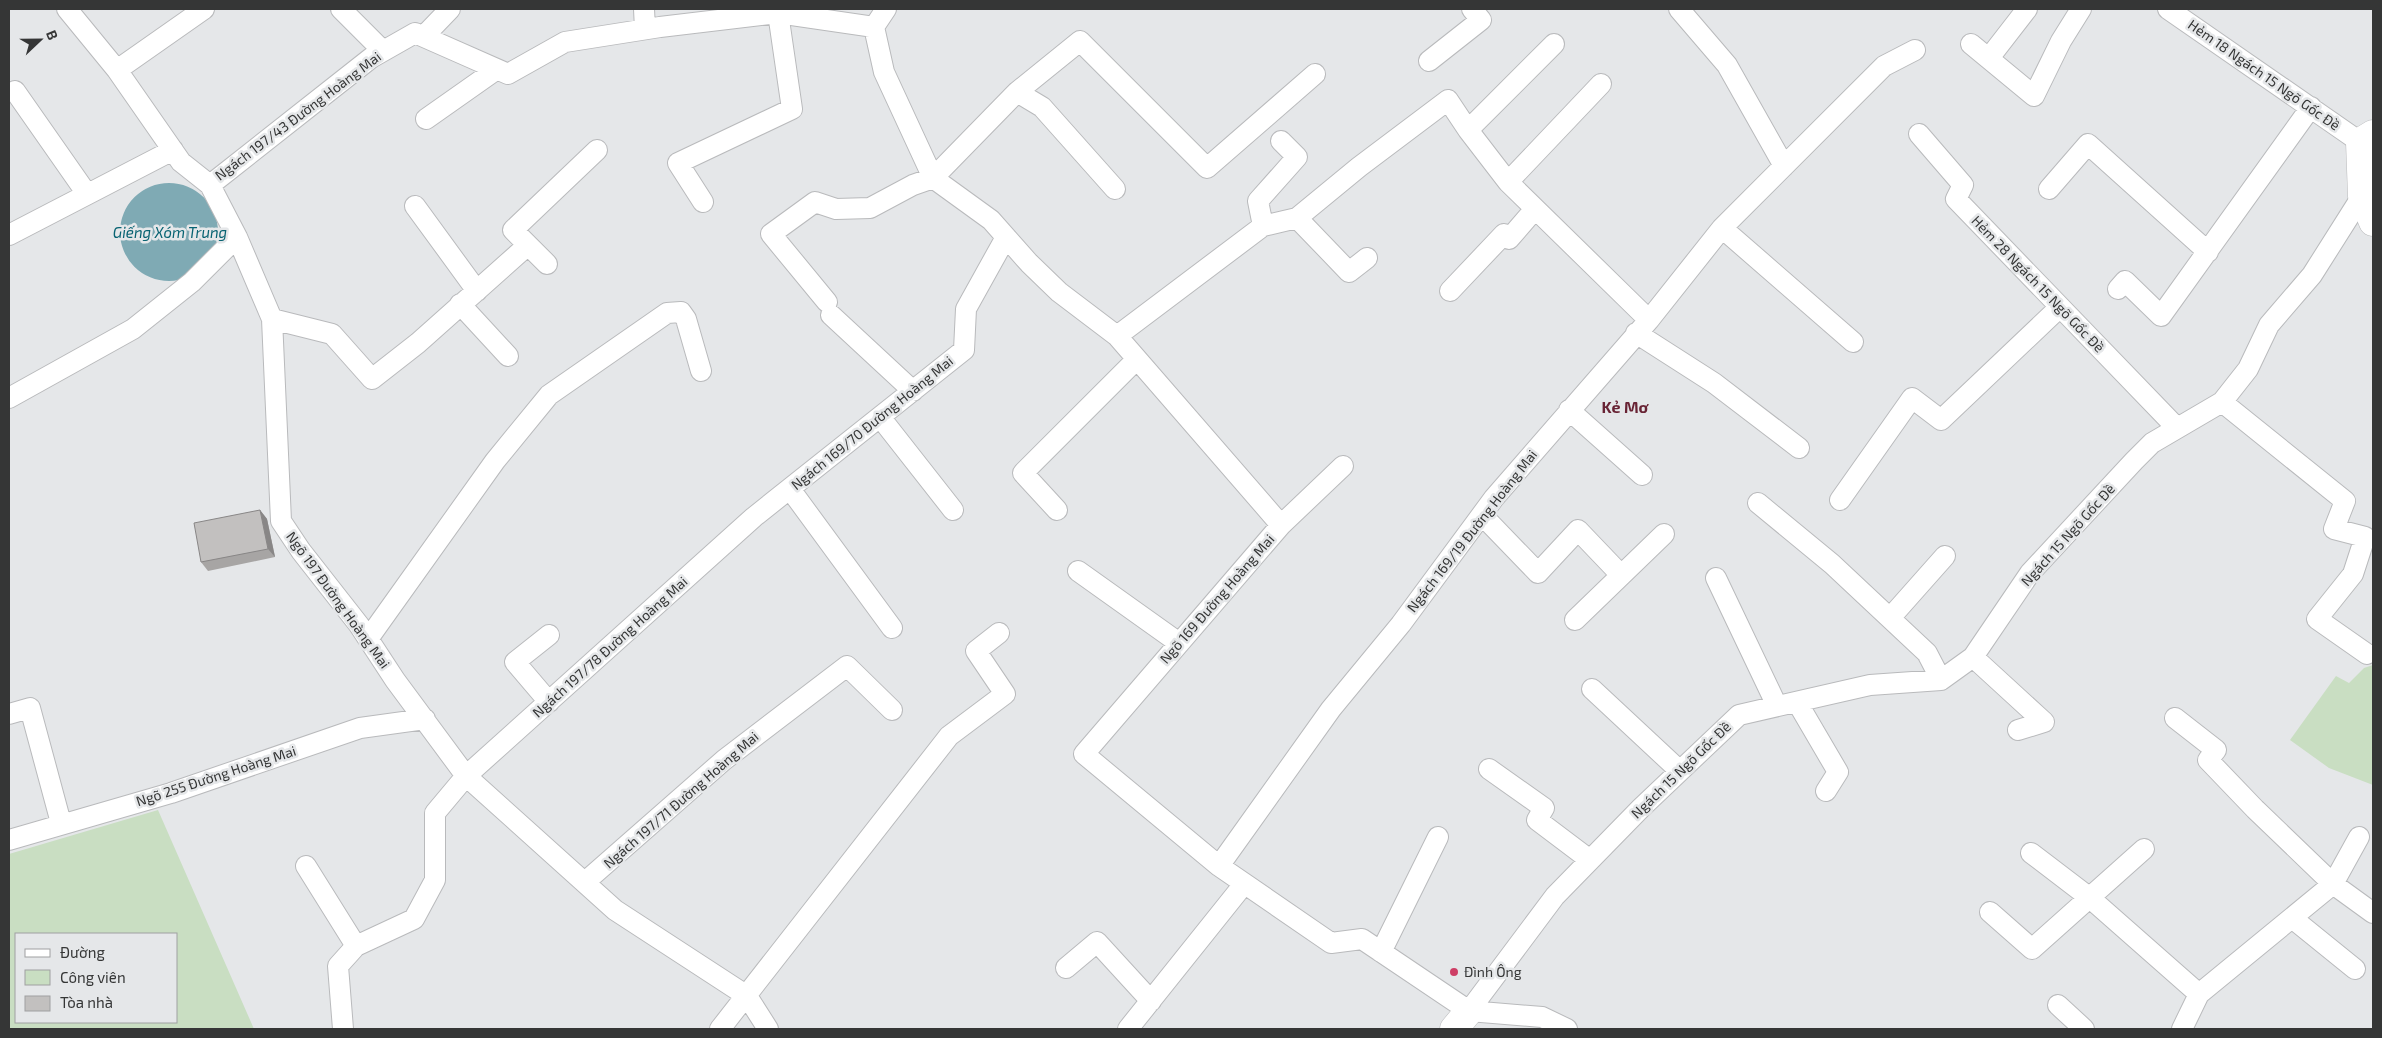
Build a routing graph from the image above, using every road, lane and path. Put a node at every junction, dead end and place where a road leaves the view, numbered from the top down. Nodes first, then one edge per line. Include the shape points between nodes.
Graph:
1 (67, 9) edge
2 (341, 9) edge
3 (450, 9) edge
4 (644, 9) edge
5 (886, 9) edge
6 (1472, 9) edge
7 (1680, 9) edge
8 (2027, 9) edge
9 (2081, 9) edge
10 (2168, 9) edge
11 (198, 10) edge
12 (778, 13) junction
13 (874, 27) junction
14 (645, 29) junction
15 (424, 36) junction
16 (1554, 44) dead end
17 (1971, 44) dead end
18 (1915, 50) dead end
19 (383, 51) junction
20 (1989, 58) junction
21 (1430, 62) dead end
22 (497, 69) junction
23 (117, 70) junction
24 (1315, 74) dead end
25 (1601, 84) dead end
26 (15, 91) dead end
27 (1017, 92) junction
28 (2311, 107) junction
29 (426, 119) dead end
30 (1468, 130) junction
31 (1919, 134) dead end
32 (2367, 138) edge
33 (1281, 141) dead end
34 (172, 150) junction
35 (597, 150) dead end
36 (1784, 166) junction
37 (933, 178) junction
38 (1508, 182) junction
39 (210, 184) junction
40 (1115, 189) dead end
41 (2049, 190) dead end
42 (87, 194) junction
43 (2362, 196) junction
44 (703, 202) dead end
45 (415, 206) dead end
46 (1535, 209) junction
47 (1297, 218) junction
48 (2373, 222) edge
49 (1263, 226) junction
50 (1722, 228) junction
51 (9, 235) edge
52 (237, 237) junction
53 (1006, 237) junction
54 (528, 246) junction
55 (2208, 252) junction
56 (1367, 258) dead end
57 (547, 264) dead end
58 (2118, 289) dead end
59 (476, 291) junction
60 (1450, 291) dead end
61 (460, 304) junction
62 (2060, 307) junction
63 (272, 319) junction
64 (1642, 327) junction
65 (1117, 336) junction
66 (1853, 342) dead end
67 (508, 356) dead end
68 (1137, 360) junction
69 (701, 371) dead end
70 (913, 391) junction
71 (9, 398) edge
72 (2222, 402) junction
73 (1569, 410) junction
74 (880, 417) junction
75 (2177, 428) junction
76 (1798, 448) dead end
77 (1343, 466) dead end
78 (1642, 475) dead end
79 (790, 489) junction
80 (1840, 500) dead end
81 (1758, 503) dead end
82 (953, 510) dead end
83 (1057, 510) dead end
84 (1482, 515) junction
85 (754, 517) joint
86 (1281, 525) junction
87 (1664, 534) dead end
88 (1945, 556) dead end
89 (1078, 571) dead end
90 (1621, 575) junction
91 (1716, 578) dead end
92 (1890, 618) junction
93 (1575, 620) dead end
94 (892, 628) dead end
95 (1000, 633) dead end
96 (549, 635) dead end
97 (368, 639) junction
98 (1179, 643) junction
99 (2366, 654) dead end
100 (1973, 657) junction
101 (1941, 680) junction
102 (1592, 689) dead end
103 (549, 702) junction
104 (1797, 702) junction
105 (1777, 706) junction
106 (892, 710) dead end
107 (9, 714) edge
108 (2175, 718) dead end
109 (425, 719) junction
110 (2018, 730) dead end
111 (1489, 769) dead end
112 (1680, 771) junction
113 (466, 776) junction
114 (1826, 791) dead end
115 (61, 823) junction
116 (1438, 837) dead end
117 (2359, 837) dead end
118 (9, 840) edge
119 (2144, 849) dead end
120 (2031, 853) dead end
121 (1590, 860) junction
122 (306, 866) dead end
123 (1219, 866) junction
124 (585, 882) junction
125 (1244, 884) junction
126 (2333, 884) junction
127 (2090, 898) junction
128 (1990, 912) dead end
129 (2373, 913) edge
130 (2292, 918) junction
131 (356, 946) junction
132 (1382, 952) junction
133 (1066, 968) dead end
134 (2355, 969) dead end
135 (2199, 994) junction
136 (747, 996) junction
137 (1151, 1001) junction
138 (2058, 1005) dead end
139 (1461, 1020) edge
140 (1138, 1026) edge
141 (343, 1029) edge
142 (720, 1029) edge
143 (768, 1029) edge
144 (1567, 1029) edge
145 (2084, 1029) edge
146 (2182, 1029) edge

1 - 23 lane, Ngõ 197 Đường Hoàng Mai
2 - 19 lane
3 - 15 lane
4 - 14 lane
5 - 13 lane
6 - 21 lane via 1481,20
7 - 36 lane via 1726,65
8 - 20 lane
9 - 20 lane via 2060,41 2034,96
10 - 28 lane, Hẻm 18 Ngách 15 Ngõ Gốc Đề
11 - 23 lane
12 - 13 lane
12 - 14 lane
12 - 44 lane via 792,109 678,163
13 - 37 lane, Ngõ 169 Đường Hoàng Mai via 884,72
14 - 22 lane via 565,42 508,74
15 - 19 lane, Ngách 197/43 Đường Hoàng Mai via 415,33
15 - 22 lane
16 - 30 lane
17 - 20 lane
18 - 36 lane, Ngách 169/19 Đường Hoàng Mai via 1884,66
19 - 39 lane, Ngách 197/43 Đường Hoàng Mai
22 - 29 lane
23 - 34 lane, Ngõ 197 Đường Hoàng Mai
24 - 27 lane via 1207,168 1080,41
25 - 38 lane
26 - 42 lane
27 - 37 lane
27 - 40 lane via 1042,107
28 - 32 lane, Hẻm 18 Ngách 15 Ngõ Gốc Đề
28 - 55 lane
30 - 38 lane
30 - 47 lane via 1448,100 1358,166
31 - 62 lane, Hẻm 28 Ngách 15 Ngõ Gốc Đề via 1963,185 1956,199
32 - 43 street
33 - 49 lane via 1298,157 1258,201
34 - 39 lane, Ngõ 197 Đường Hoàng Mai via 181,162
34 - 42 lane
35 - 54 lane via 513,230
36 - 50 lane, Ngách 169/19 Đường Hoàng Mai
37 - 53 lane, Ngõ 169 Đường Hoàng Mai via 991,220
37 - 70 lane via 912,185 870,208 836,209 816,202 771,234 829,309
38 - 46 lane
39 - 52 lane, Ngõ 197 Đường Hoàng Mai
41 - 55 lane via 2088,144
42 - 51 lane
43 - 48 street
43 - 72 lane, Ngách 15 Ngõ Gốc Đề via 2312,275 2269,325 2248,369
45 - 59 lane
46 - 60 lane via 1510,239 1504,234
46 - 64 lane
47 - 49 lane
47 - 56 lane via 1349,272
49 - 65 lane
50 - 64 lane, Ngách 169/19 Đường Hoàng Mai
50 - 66 lane
52 - 63 lane, Ngõ 197 Đường Hoàng Mai
52 - 71 lane via 192,282 133,329
53 - 65 lane, Ngõ 169 Đường Hoàng Mai via 1059,292
53 - 70 lane, Ngách 169/70 Đường Hoàng Mai via 966,309 964,350
54 - 57 lane
54 - 59 lane
55 - 58 lane via 2161,316 2125,281
59 - 61 lane
61 - 63 lane via 372,379 332,334
61 - 67 lane
62 - 75 lane, Hẻm 28 Ngách 15 Ngõ Gốc Đề
62 - 80 lane via 1941,420 1912,398
63 - 97 lane, Ngõ 197 Đường Hoàng Mai via 281,521
64 - 73 lane, Ngách 169/19 Đường Hoàng Mai
64 - 76 lane
65 - 68 lane, Ngõ 169 Đường Hoàng Mai
68 - 83 lane via 1023,473
68 - 86 lane, Ngõ 169 Đường Hoàng Mai
69 - 97 lane via 686,319 681,312 667,313 549,396 495,461
70 - 74 lane, Ngách 169/70 Đường Hoàng Mai
72 - 75 lane, Ngách 15 Ngõ Gốc Đề
72 - 99 lane via 2345,501 2334,529 2365,537 2353,574 2317,619
73 - 78 lane
73 - 84 lane, Ngách 169/19 Đường Hoàng Mai
74 - 79 lane, Ngách 169/70 Đường Hoàng Mai
74 - 82 lane
75 - 100 lane, Ngách 15 Ngõ Gốc Đề via 2152,443 2030,573
77 - 86 lane
79 - 85 lane, Ngách 169/70 Đường Hoàng Mai
79 - 94 lane
81 - 92 lane via 1832,564
84 - 90 lane via 1538,573 1578,530
84 - 123 lane, Ngách 169/19 Đường Hoàng Mai via 1401,624 1331,709
85 - 103 lane, Ngách 197/78 Đường Hoàng Mai
86 - 98 lane, Ngõ 169 Đường Hoàng Mai
87 - 90 lane
88 - 92 lane
89 - 98 lane
90 - 93 lane
91 - 105 lane
92 - 101 lane via 1927,653
95 - 136 lane via 976,651 1005,694 949,736
96 - 103 lane via 515,662
97 - 109 lane, Ngõ 197 Đường Hoàng Mai
98 - 123 lane, Ngõ 169 Đường Hoàng Mai via 1084,754
100 - 101 lane, Ngách 15 Ngõ Gốc Đề
100 - 110 lane via 2044,722
101 - 104 lane, Ngách 15 Ngõ Gốc Đề via 1870,685
102 - 112 lane
103 - 113 lane, Ngách 197/78 Đường Hoàng Mai
104 - 105 lane, Ngách 15 Ngõ Gốc Đề
104 - 114 lane via 1838,772
105 - 112 lane, Ngách 15 Ngõ Gốc Đề via 1739,715
106 - 124 lane, Ngách 197/71 Đường Hoàng Mai via 846,666 724,760
107 - 115 lane via 30,708
108 - 126 lane via 2216,750 2208,760
109 - 113 lane, Ngõ 197 Đường Hoàng Mai
109 - 115 lane, Ngõ 255 Đường Hoàng Mai via 360,728 171,793
111 - 121 lane via 1544,808 1537,820
112 - 121 lane, Ngách 15 Ngõ Gốc Đề
113 - 124 lane, Ngõ 197 Đường Hoàng Mai
113 - 131 lane, Ngách 197/78 Đường Hoàng Mai via 435,813 435,880 414,918
115 - 118 lane, Ngõ 255 Đường Hoàng Mai
116 - 132 lane
117 - 126 lane
119 - 127 lane
120 - 127 lane
121 - 139 lane, Ngách 15 Ngõ Gốc Đề via 1555,896
122 - 131 lane
123 - 125 lane, Ngõ 169 Đường Hoàng Mai
124 - 136 lane, Ngõ 197 Đường Hoàng Mai via 615,910
125 - 132 lane, Ngõ 169 Đường Hoàng Mai via 1331,944 1362,939
125 - 137 lane
126 - 129 lane
126 - 130 lane
127 - 128 lane via 2032,949
127 - 135 lane
130 - 134 lane
130 - 135 lane
131 - 141 lane via 338,966
132 - 139 lane, Ngõ 169 Đường Hoàng Mai
133 - 137 lane via 1096,942
135 - 146 lane
136 - 142 lane
136 - 143 lane, Ngõ 197 Đường Hoàng Mai
137 - 140 lane
138 - 145 lane
139 - 144 lane, Ngõ 169 Đường Hoàng Mai via 1542,1018

